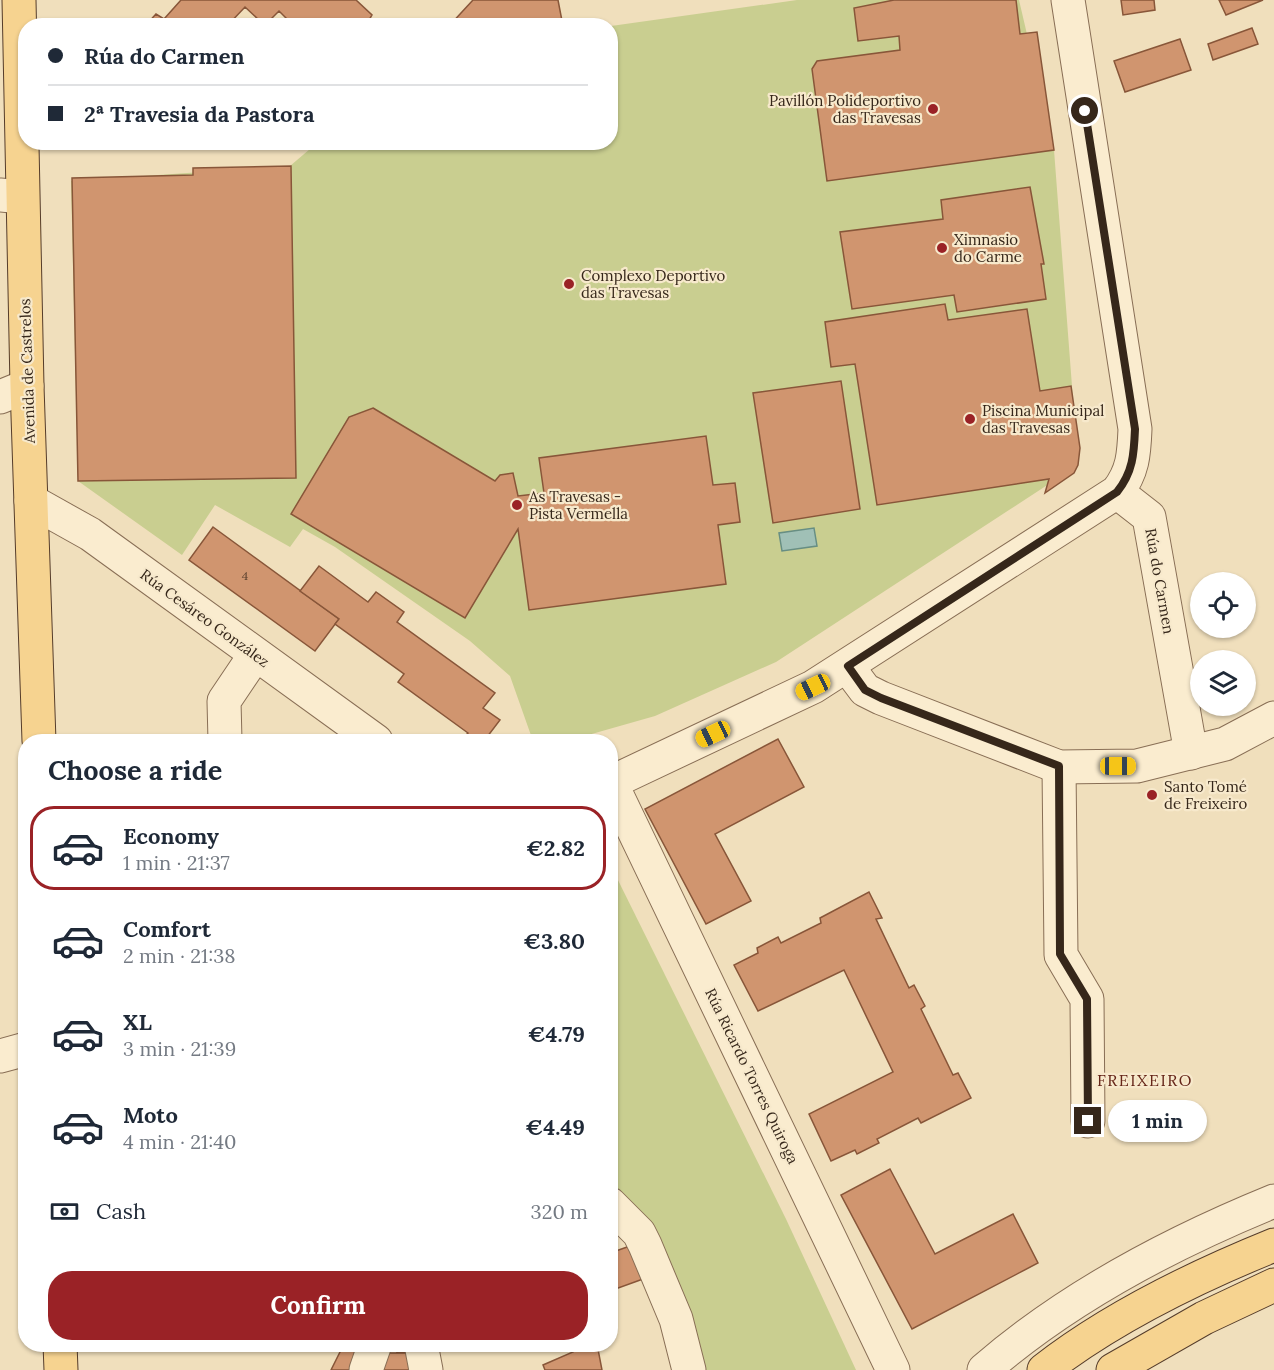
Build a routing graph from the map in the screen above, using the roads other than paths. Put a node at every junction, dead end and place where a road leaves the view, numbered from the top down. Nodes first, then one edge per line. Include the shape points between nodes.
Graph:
1 (19, 0) edge
2 (1068, 0) edge
3 (18, 18) edge
4 (18, 24) edge
5 (11, 196) edge
6 (13, 392) edge
7 (1117, 492) junction
8 (31, 501) junction
9 (255, 655) junction
10 (848, 666) junction
11 (1274, 718) edge
12 (39, 734) edge
13 (225, 734) edge
14 (366, 734) edge
15 (1191, 753) junction
16 (1059, 766) junction
17 (618, 780) edge
18 (618, 798) edge
19 (18, 1051) edge
20 (0, 1056) edge
21 (1088, 1121) dead end
22 (1274, 1201) edge
23 (618, 1212) edge
24 (1274, 1245) edge
25 (1274, 1285) edge
26 (60, 1352) edge
27 (372, 1352) edge
28 (423, 1352) edge
29 (61, 1370) edge
30 (366, 1370) edge
31 (426, 1370) edge
32 (689, 1370) edge
33 (893, 1370) edge
34 (984, 1370) edge
35 (1044, 1370) edge
36 (1113, 1370) edge

1 - 3 main road, Avenida de Castrelos
2 - 7 street via 1135,429 1134,458 1128,478
4 - 5 main road, Avenida de Castrelos
5 - 6 main road, Avenida de Castrelos
6 - 8 main road, Avenida de Castrelos
7 - 10 street
7 - 15 street, Rúa do Carmen via 1149,517
8 - 9 street, Rúa Cesáreo González via 90,534
8 - 12 main road, Avenida de Castrelos
9 - 13 street via 225,701
9 - 14 street, Rúa Cesáreo González
10 - 16 street via 865,690 881,698
10 - 17 street via 813,687
11 - 15 street via 1225,744
15 - 16 street via 1137,766
16 - 21 street via 1060,954 1087,999
18 - 33 street, Rúa Ricardo Torres Quiroga
19 - 20 street
22 - 34 street via 1175,1244 1097,1288 1014,1344
23 - 32 street via 645,1245 676,1319
24 - 35 main road via 1140,1309
25 - 36 main road via 1185,1328
26 - 29 main road
27 - 30 street
28 - 31 street

